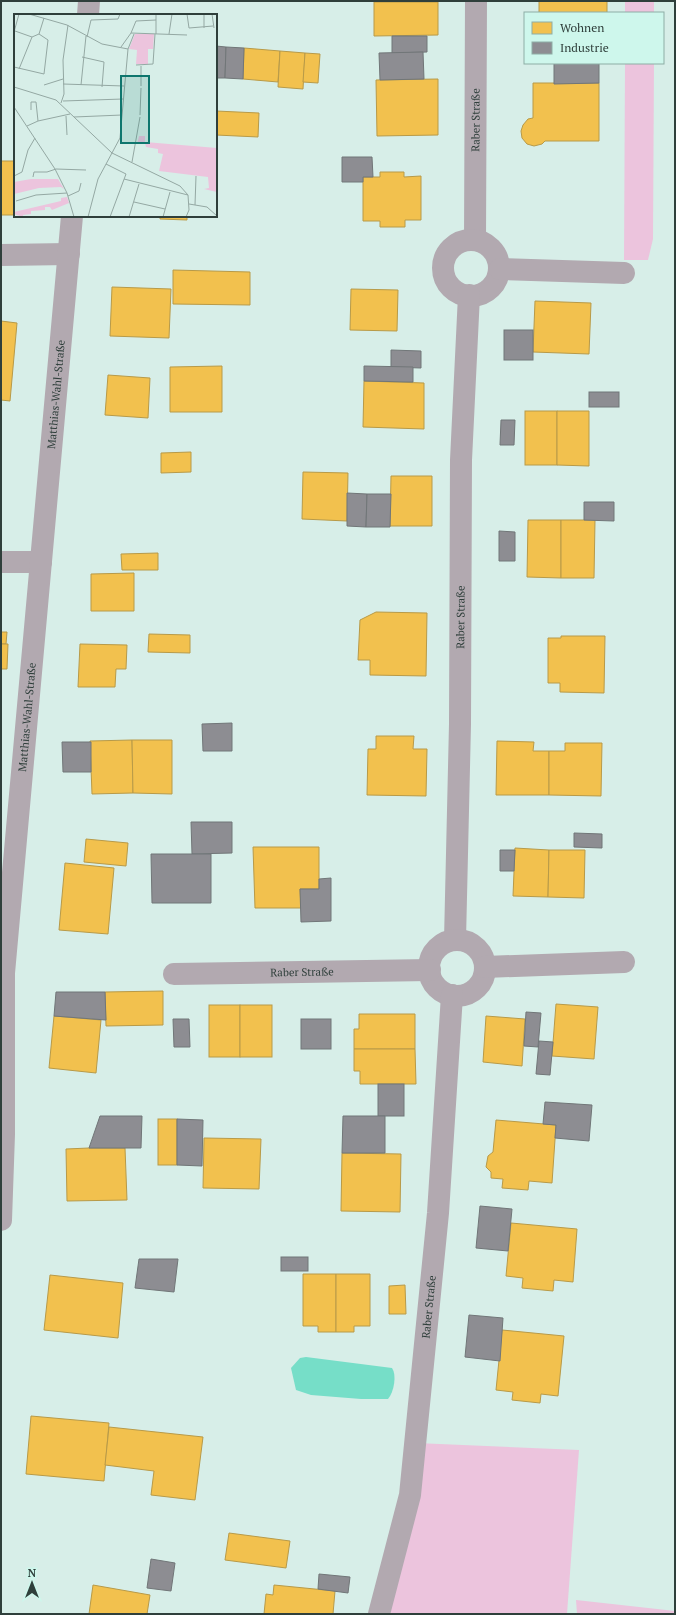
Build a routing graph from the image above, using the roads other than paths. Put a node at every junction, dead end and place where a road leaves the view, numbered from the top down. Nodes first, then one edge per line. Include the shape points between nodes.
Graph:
1 (89, 1) edge
2 (476, 1) edge
3 (88, 14) edge
4 (72, 217) edge
5 (475, 240) junction
6 (69, 254) junction
7 (1, 255) edge
8 (500, 269) junction
9 (624, 273) dead end
10 (470, 295) junction
11 (1, 562) edge
12 (41, 562) junction
13 (455, 940) junction
14 (3, 956) edge
15 (624, 962) dead end
16 (485, 967) junction
17 (430, 970) junction
18 (174, 974) dead end
19 (452, 995) junction
20 (1, 1220) edge
21 (379, 1614) edge

1 - 3 street
2 - 5 street, Raber Straße
4 - 6 street, Matthias-Wahl-Straße
5 - 8 street via 488,244 499,260
5 - 10 street via 453,246 447,253 443,270 451,286 458,292
6 - 7 street
6 - 12 street, Matthias-Wahl-Straße
8 - 9 street
8 - 10 street via 498,279 492,287 476,296
10 - 13 street, Raber Straße via 462,460
11 - 12 street
12 - 14 street, Matthias-Wahl-Straße
13 - 16 street via 474,945 480,951
13 - 17 street via 439,946 433,954
14 - 20 street, Matthias-Wahl-Straße via 4,1134
15 - 16 street
16 - 19 street via 483,979 471,993
17 - 18 street, Raber Straße
17 - 19 street via 436,987
19 - 21 street, Raber Straße via 438,1213 410,1495

